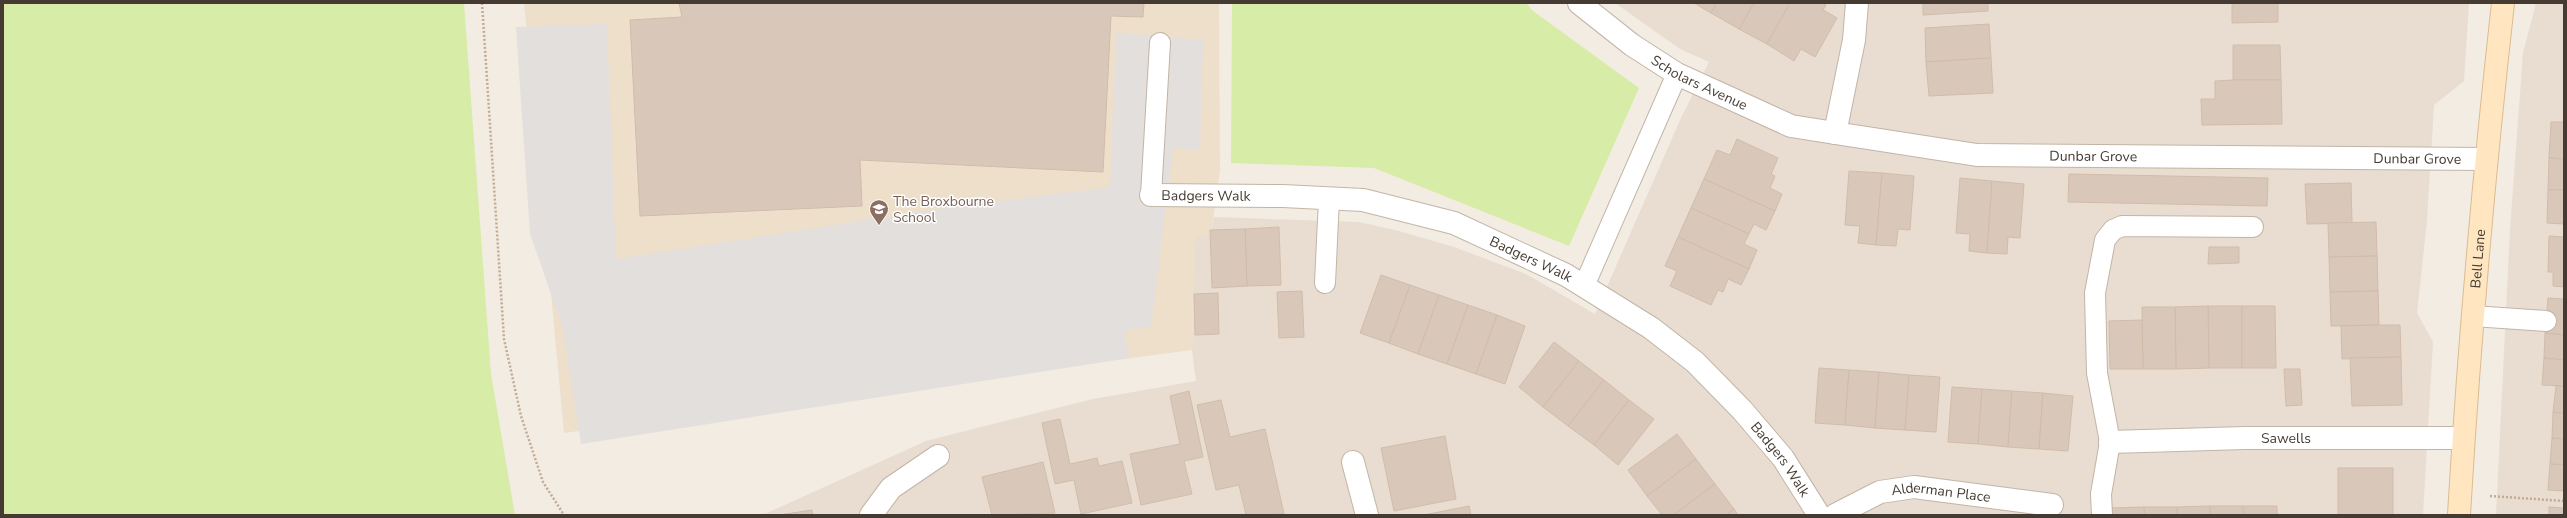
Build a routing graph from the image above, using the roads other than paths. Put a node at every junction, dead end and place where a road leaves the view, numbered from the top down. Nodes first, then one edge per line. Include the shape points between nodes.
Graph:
1 (1579, 3) edge
2 (1857, 3) edge
3 (2503, 3) edge
4 (1160, 43) dead end
5 (1678, 74) junction
6 (1835, 133) junction
7 (2486, 159) junction
8 (1150, 195) joint
9 (1329, 198) junction
10 (2253, 227) dead end
11 (1325, 283) dead end
12 (1584, 286) junction
13 (2473, 316) junction
14 (2546, 321) dead end
15 (2462, 438) junction
16 (2110, 442) junction
17 (938, 456) dead end
18 (1353, 462) dead end
19 (2052, 505) dead end
20 (2459, 505) edge
21 (871, 515) edge
22 (1367, 515) edge
23 (1819, 515) edge
24 (1835, 515) edge
25 (2102, 515) edge

1 - 5 street, Scholars Avenue via 1632,45
2 - 6 street via 1854,40
3 - 7 street, Bell Lane
4 - 8 lane
5 - 6 street, Scholars Avenue via 1791,126
5 - 12 lane
6 - 7 street, Dunbar Grove via 1977,155
7 - 13 street, Bell Lane
8 - 9 street, Badgers Walk
9 - 11 lane
9 - 12 street, Badgers Walk via 1363,200 1454,223 1566,275
10 - 16 lane via 2122,226 2113,230 2105,240 2095,293 2096,358
12 - 23 street, Badgers Walk via 1651,328 1695,362 1742,410 1783,458
13 - 14 lane
13 - 15 street, Bell Lane
15 - 16 street, Sawells via 2244,438
15 - 20 street, Bell Lane
16 - 25 lane via 2101,494
17 - 21 street via 891,488
18 - 22 street
19 - 24 street, Alderman Place via 1914,487 1880,492

